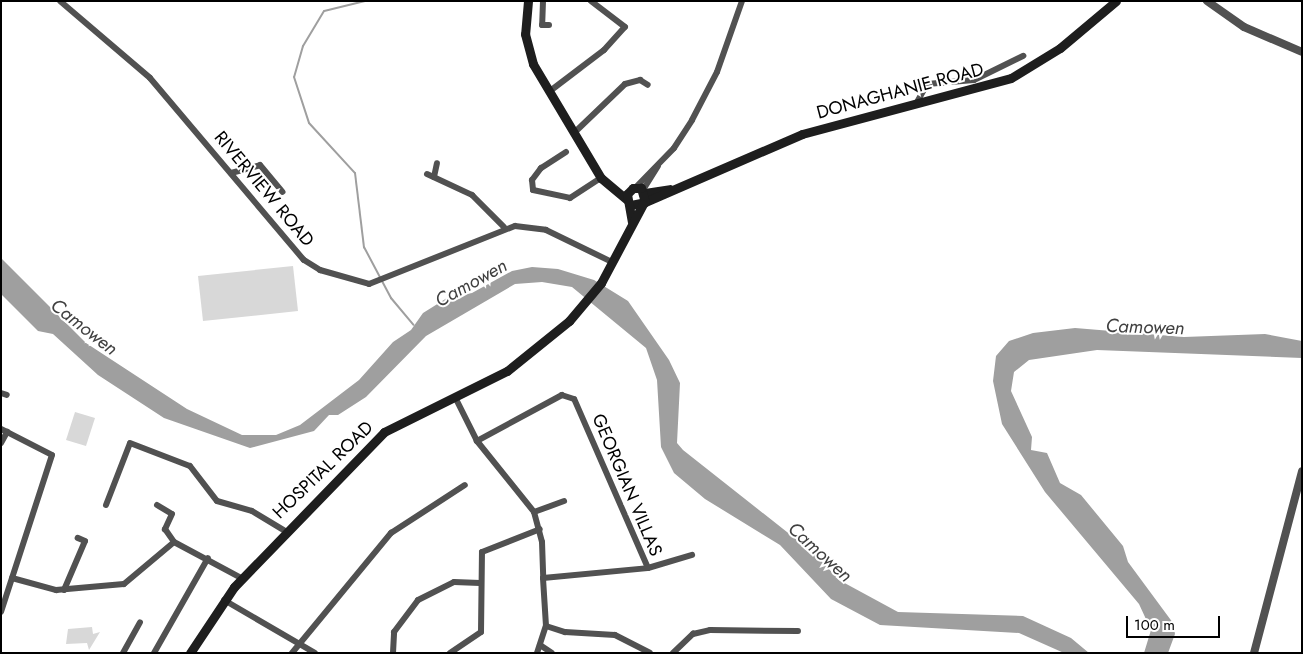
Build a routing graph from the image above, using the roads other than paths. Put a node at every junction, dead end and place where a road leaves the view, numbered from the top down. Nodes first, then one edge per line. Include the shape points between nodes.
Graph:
1 (60, 1) edge
2 (528, 1) edge
3 (543, 1) edge
4 (592, 1) edge
5 (742, 1) edge
6 (1116, 1) edge
7 (1207, 1) edge
8 (549, 25) dead end
9 (1302, 52) edge
10 (1019, 56) dead end
11 (648, 85) dead end
12 (550, 91) junction
13 (916, 104) junction
14 (575, 132) junction
15 (566, 152) dead end
16 (437, 163) dead end
17 (231, 173) junction
18 (601, 178) junction
19 (611, 187) junction
20 (283, 192) dead end
21 (640, 194) junction
22 (629, 202) junction
23 (632, 222) junction
24 (504, 227) junction
25 (612, 262) junction
26 (454, 397) junction
27 (4, 431) edge
28 (477, 441) junction
29 (1, 443) edge
30 (1302, 471) edge
31 (465, 485) dead end
32 (564, 501) dead end
33 (106, 505) dead end
34 (157, 505) dead end
35 (534, 512) junction
36 (540, 529) junction
37 (284, 530) junction
38 (78, 538) dead end
39 (174, 542) junction
40 (692, 556) dead end
41 (208, 558) junction
42 (648, 568) junction
43 (12, 578) junction
44 (241, 578) junction
45 (543, 578) junction
46 (480, 583) junction
47 (64, 590) junction
48 (224, 600) junction
49 (1, 612) edge
50 (140, 622) dead end
51 (546, 626) junction
52 (798, 631) dead end
53 (300, 644) junction
54 (540, 645) junction
55 (123, 653) edge
56 (154, 653) edge
57 (190, 653) edge
58 (292, 653) edge
59 (315, 653) edge
60 (393, 653) edge
61 (450, 653) edge
62 (537, 653) edge
63 (552, 653) edge
64 (650, 653) edge
65 (673, 653) edge
66 (1254, 653) edge

1 - 17 street, RIVERVIEW ROAD via 150,78
2 - 12 main road via 526,42
3 - 8 street via 542,25
4 - 12 street via 625,27 604,50
5 - 21 street via 717,72 692,120
6 - 13 main road, DONAGHANIE ROAD via 1060,48 1024,72 999,83
7 - 9 street via 1244,27
10 - 13 street via 974,80 927,84
11 - 14 street via 640,80 625,84
12 - 14 main road
13 - 21 main road, DONAGHANIE ROAD via 792,137 678,188
14 - 18 main road
15 - 18 street via 541,168 532,180 533,190 570,198
16 - 24 street via 430,176 472,195
17 - 20 street via 260,165
17 - 24 street, RIVERVIEW ROAD via 304,260 354,282 374,282 385,278
18 - 19 main road
19 - 21 main road
19 - 22 main road
21 - 22 main road
21 - 22 main road
21 - 23 main road
22 - 23 main road
23 - 25 main road
24 - 25 street, RIVERVIEW ROAD via 546,230
25 - 26 main road, HOSPITAL ROAD via 587,302 507,371
26 - 28 street
26 - 37 main road, HOSPITAL ROAD via 384,432
27 - 29 street
27 - 43 street via 52,455
28 - 35 street
28 - 42 street, GEORGIAN VILLAS via 562,395 574,399
30 - 66 street
31 - 53 street via 391,533
32 - 35 street
33 - 37 street via 130,442 190,466 217,501 252,511
34 - 39 street via 172,514 165,529
35 - 36 street
36 - 45 street
36 - 46 street via 482,552
37 - 44 main road, HOSPITAL ROAD
38 - 47 street via 85,541
39 - 41 street
39 - 47 street via 124,584
40 - 42 street
41 - 44 street
41 - 56 street
42 - 45 street, GEORGIAN VILLAS
43 - 47 street
43 - 49 street
44 - 48 main road, HOSPITAL ROAD
45 - 51 street
46 - 60 street via 454,582 418,600 394,632
46 - 61 street via 480,636
48 - 53 street
48 - 57 main road, HOSPITAL ROAD
50 - 55 street
51 - 54 street
51 - 64 street via 565,632 615,636
52 - 65 street via 710,630 693,634
53 - 58 street
53 - 59 street
54 - 62 street
54 - 63 street

